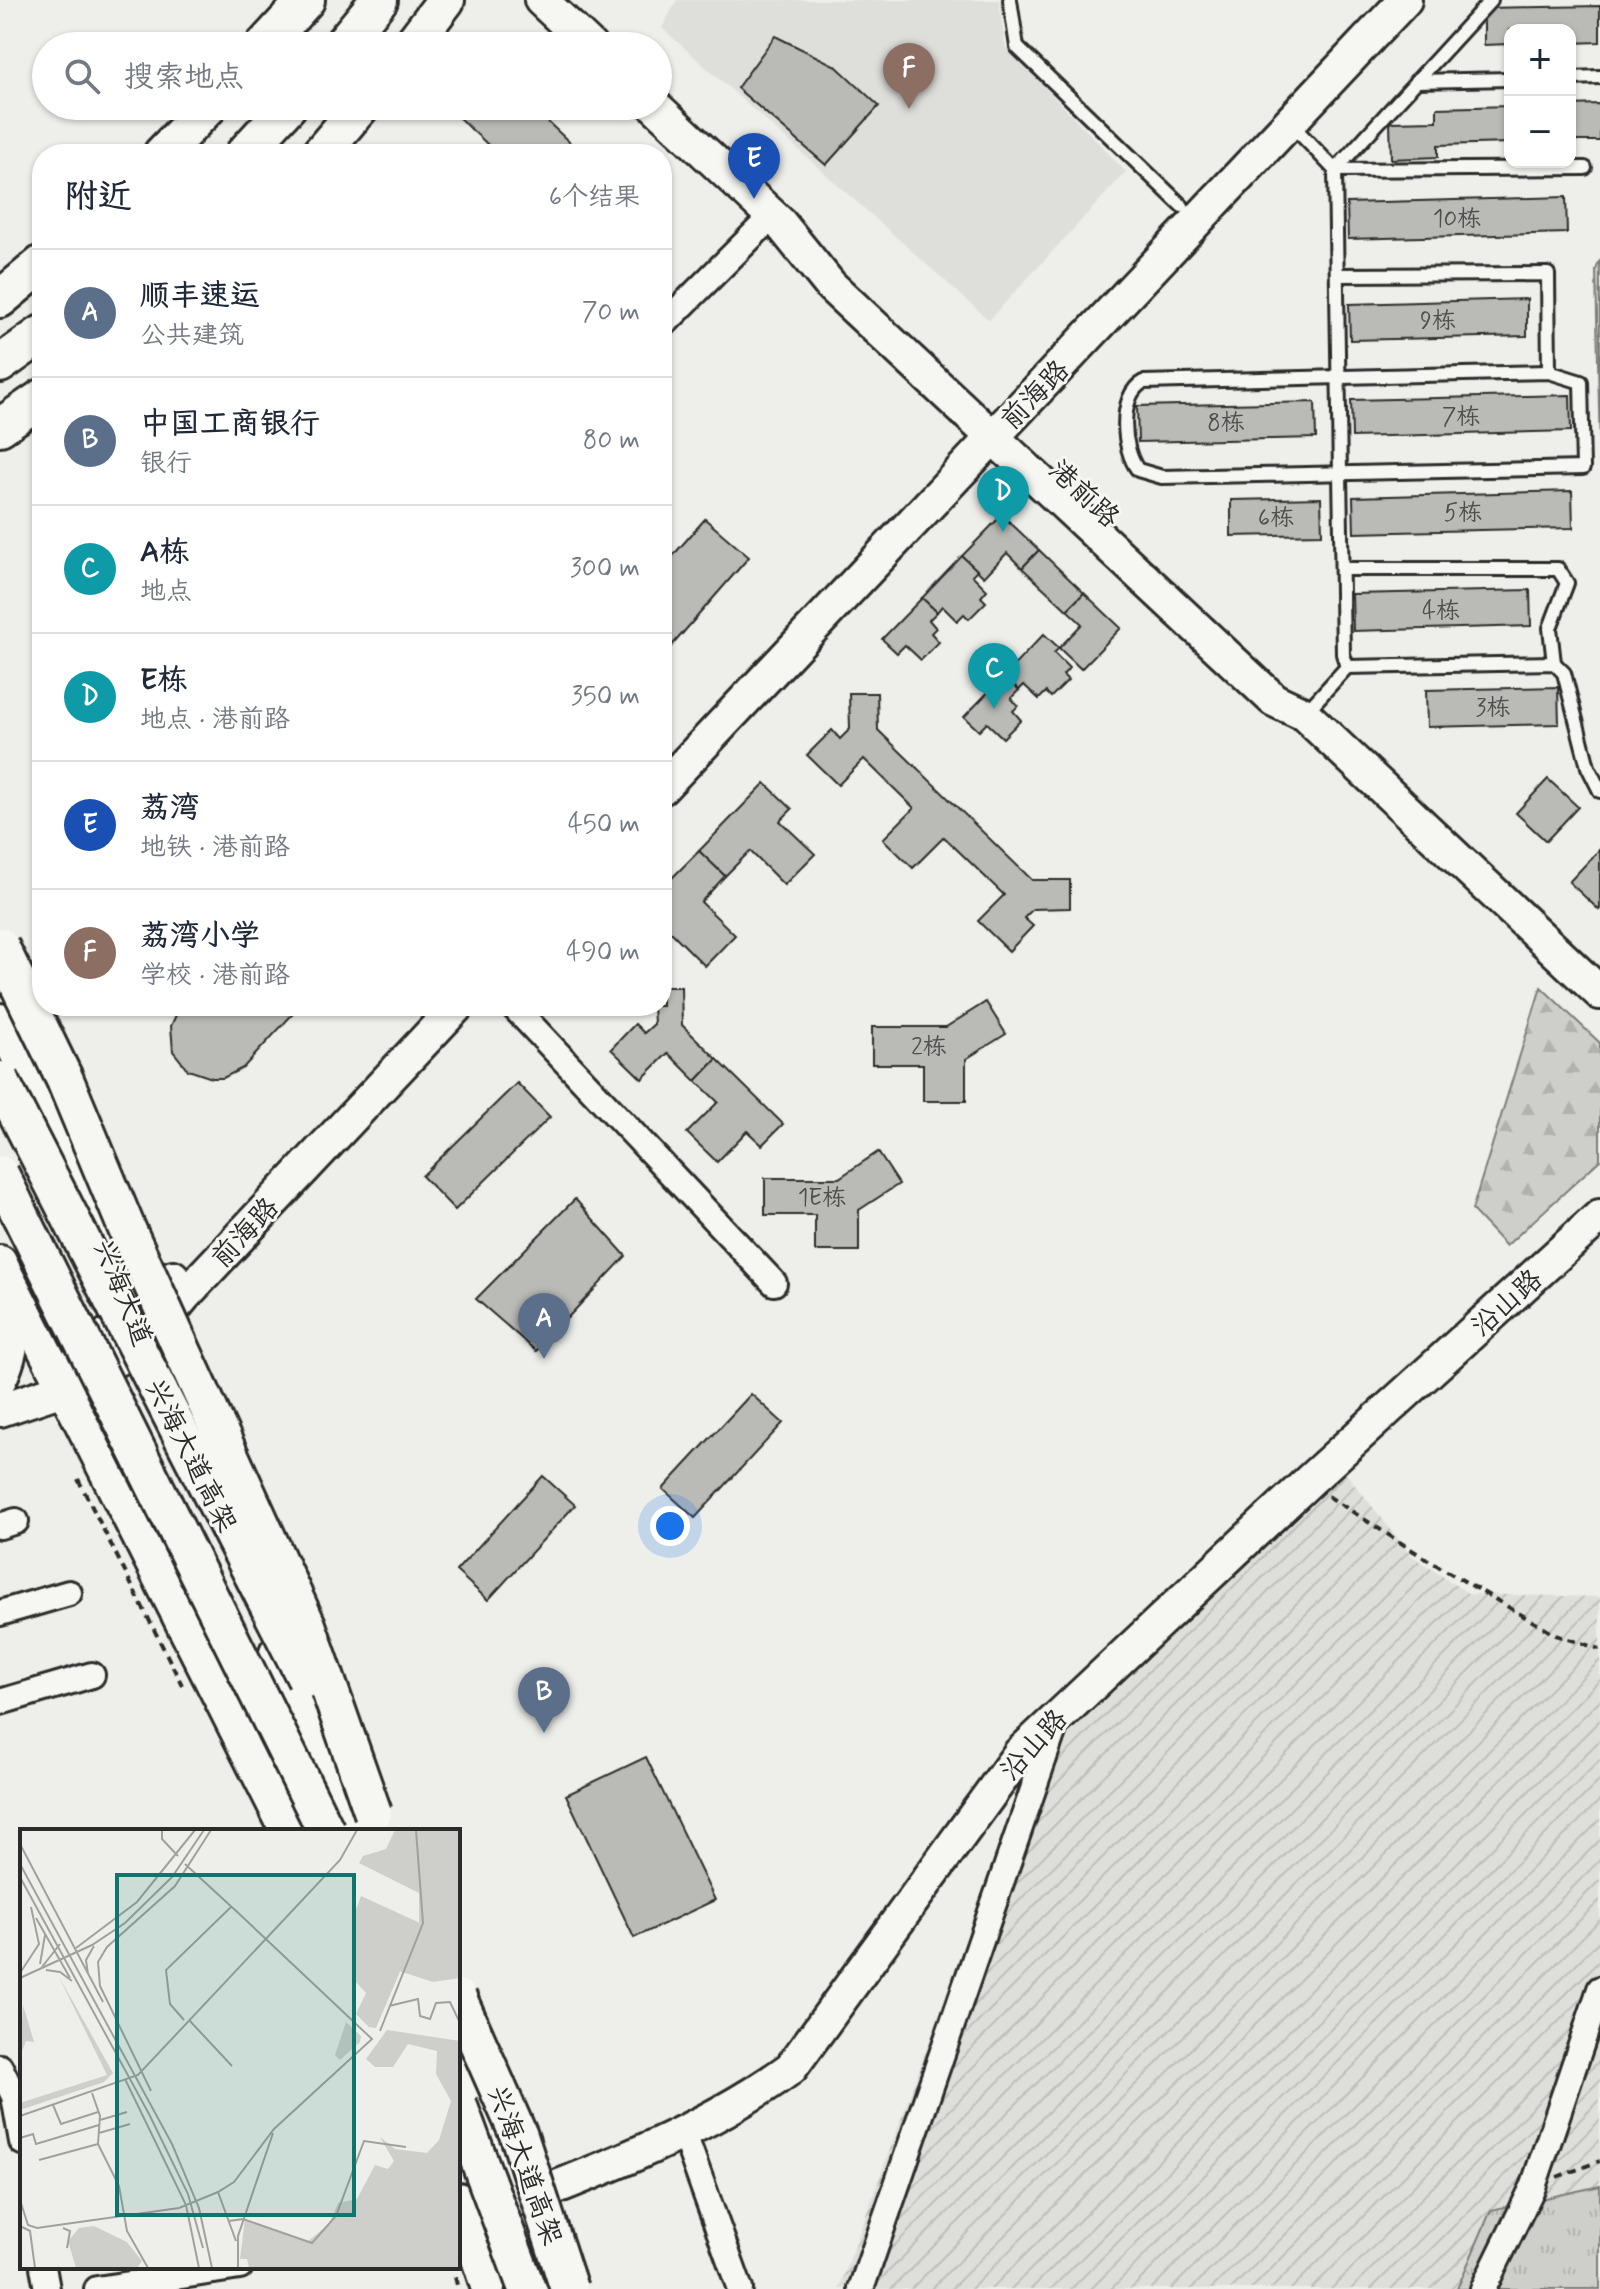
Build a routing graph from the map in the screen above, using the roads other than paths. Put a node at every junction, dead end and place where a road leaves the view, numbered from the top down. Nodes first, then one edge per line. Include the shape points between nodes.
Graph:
1 (306, 0) edge
2 (379, 0) edge
3 (446, 0) edge
4 (541, 0) edge
5 (1010, 0) edge
6 (1376, 0) edge
7 (1405, 0) edge
8 (1491, 0) edge
9 (277, 32) edge
10 (353, 32) edge
11 (422, 32) edge
12 (575, 32) edge
13 (1600, 77) edge
14 (1576, 78) edge
15 (1504, 79) edge
16 (1416, 81) junction
17 (195, 120) edge
18 (275, 120) edge
19 (349, 120) edge
20 (670, 120) edge
21 (1290, 123) junction
22 (172, 144) edge
23 (253, 144) edge
24 (329, 144) edge
25 (1585, 168) dead end
26 (1335, 170) junction
27 (1182, 206) junction
28 (776, 219) junction
29 (32, 272) edge
30 (1337, 275) junction
31 (0, 299) edge
32 (672, 317) edge
33 (32, 341) edge
34 (0, 364) edge
35 (1549, 372) junction
36 (1338, 376) junction
37 (32, 405) edge
38 (993, 422) junction
39 (0, 427) edge
40 (1341, 473) junction
41 (1342, 569) junction
42 (1554, 663) junction
43 (1347, 667) junction
44 (1304, 714) junction
45 (672, 749) edge
46 (672, 777) edge
47 (1600, 791) edge
48 (0, 946) edge
49 (1600, 993) edge
50 (32, 1012) edge
51 (34, 1016) edge
52 (420, 1016) edge
53 (448, 1016) edge
54 (522, 1016) edge
55 (0, 1020) edge
56 (0, 1080) edge
57 (0, 1174) edge
58 (1600, 1216) edge
59 (4, 1269) edge
60 (774, 1283) dead end
61 (139, 1329) junction
62 (0, 1379) edge
63 (63, 1381) junction
64 (0, 1395) edge
65 (0, 1410) edge
66 (69, 1593) dead end
67 (0, 1613) edge
68 (92, 1675) dead end
69 (0, 1702) edge
70 (1059, 1713) junction
71 (371, 1825) edge
72 (286, 1829) edge
73 (325, 1829) edge
74 (1600, 1989) edge
75 (460, 2003) edge
76 (460, 2055) edge
77 (0, 2067) edge
78 (460, 2109) edge
79 (20, 2130) edge
80 (683, 2131) junction
81 (521, 2201) junction
82 (461, 2215) edge
83 (43, 2269) edge
84 (227, 2269) edge
85 (47, 2289) edge
86 (97, 2289) edge
87 (488, 2289) edge
88 (527, 2289) edge
89 (549, 2289) edge
90 (569, 2289) edge
91 (740, 2289) edge
92 (861, 2289) edge
93 (1483, 2289) edge

1 - 9 main road
2 - 10 main road
3 - 11 main road
4 - 12 street
5 - 27 lane via 1017,47
6 - 27 street, 前海路
7 - 21 street, 前海路
8 - 16 lane
13 - 14 lane
15 - 16 lane
16 - 26 lane
17 - 22 main road
18 - 23 main road
19 - 24 main road
20 - 28 street, 港前路
21 - 26 lane
21 - 38 street, 前海路
25 - 26 lane
26 - 30 lane
27 - 38 street, 前海路
28 - 32 street
28 - 38 street, 港前路 via 831,286
29 - 31 main road
30 - 35 lane via 1548,274
30 - 36 lane
33 - 34 main road
35 - 36 lane
35 - 40 lane via 1581,382 1583,468
36 - 40 lane
36 - 40 lane via 1143,382 1128,402 1127,451 1138,470 1162,477
37 - 39 main road
38 - 44 street, 港前路 via 1274,700
38 - 45 street, 前海路
38 - 46 street, 前海路
40 - 41 lane
41 - 42 lane via 1558,569 1567,583 1550,628
41 - 43 lane
42 - 43 lane
42 - 47 lane via 1564,673 1588,767
43 - 44 lane
44 - 49 street, 港前路
48 - 50 main road, bridge
51 - 71 main road, bridge via 307,1625
52 - 61 street, 前海路 via 175,1276
53 - 61 street, 前海路 via 184,1296
54 - 60 street
55 - 61 street, 兴海大道 via 85,1199
56 - 71 main road, 兴海大道高架, bridge
57 - 73 main road, 兴海大道高架, bridge
58 - 70 street, 沿山路
59 - 62 street via 14,1326
59 - 63 street
61 - 63 street, 前海路
61 - 71 street, 兴海大道 via 245,1584
63 - 64 street, 前海路
63 - 65 street, 前海路
63 - 72 street
66 - 67 street
68 - 69 street
70 - 80 street, 沿山路 via 1020,1753 791,2068 757,2093
70 - 92 street
74 - 93 street via 1533,2187
75 - 90 main road, 兴海大道高架, bridge via 519,2136
76 - 81 street
77 - 79 street via 14,2096
78 - 88 main road, 兴海大道高架, bridge
80 - 81 street, 沿山路
80 - 91 street
81 - 82 street, 沿山路
81 - 89 street
82 - 87 street
83 - 85 street
84 - 86 street

